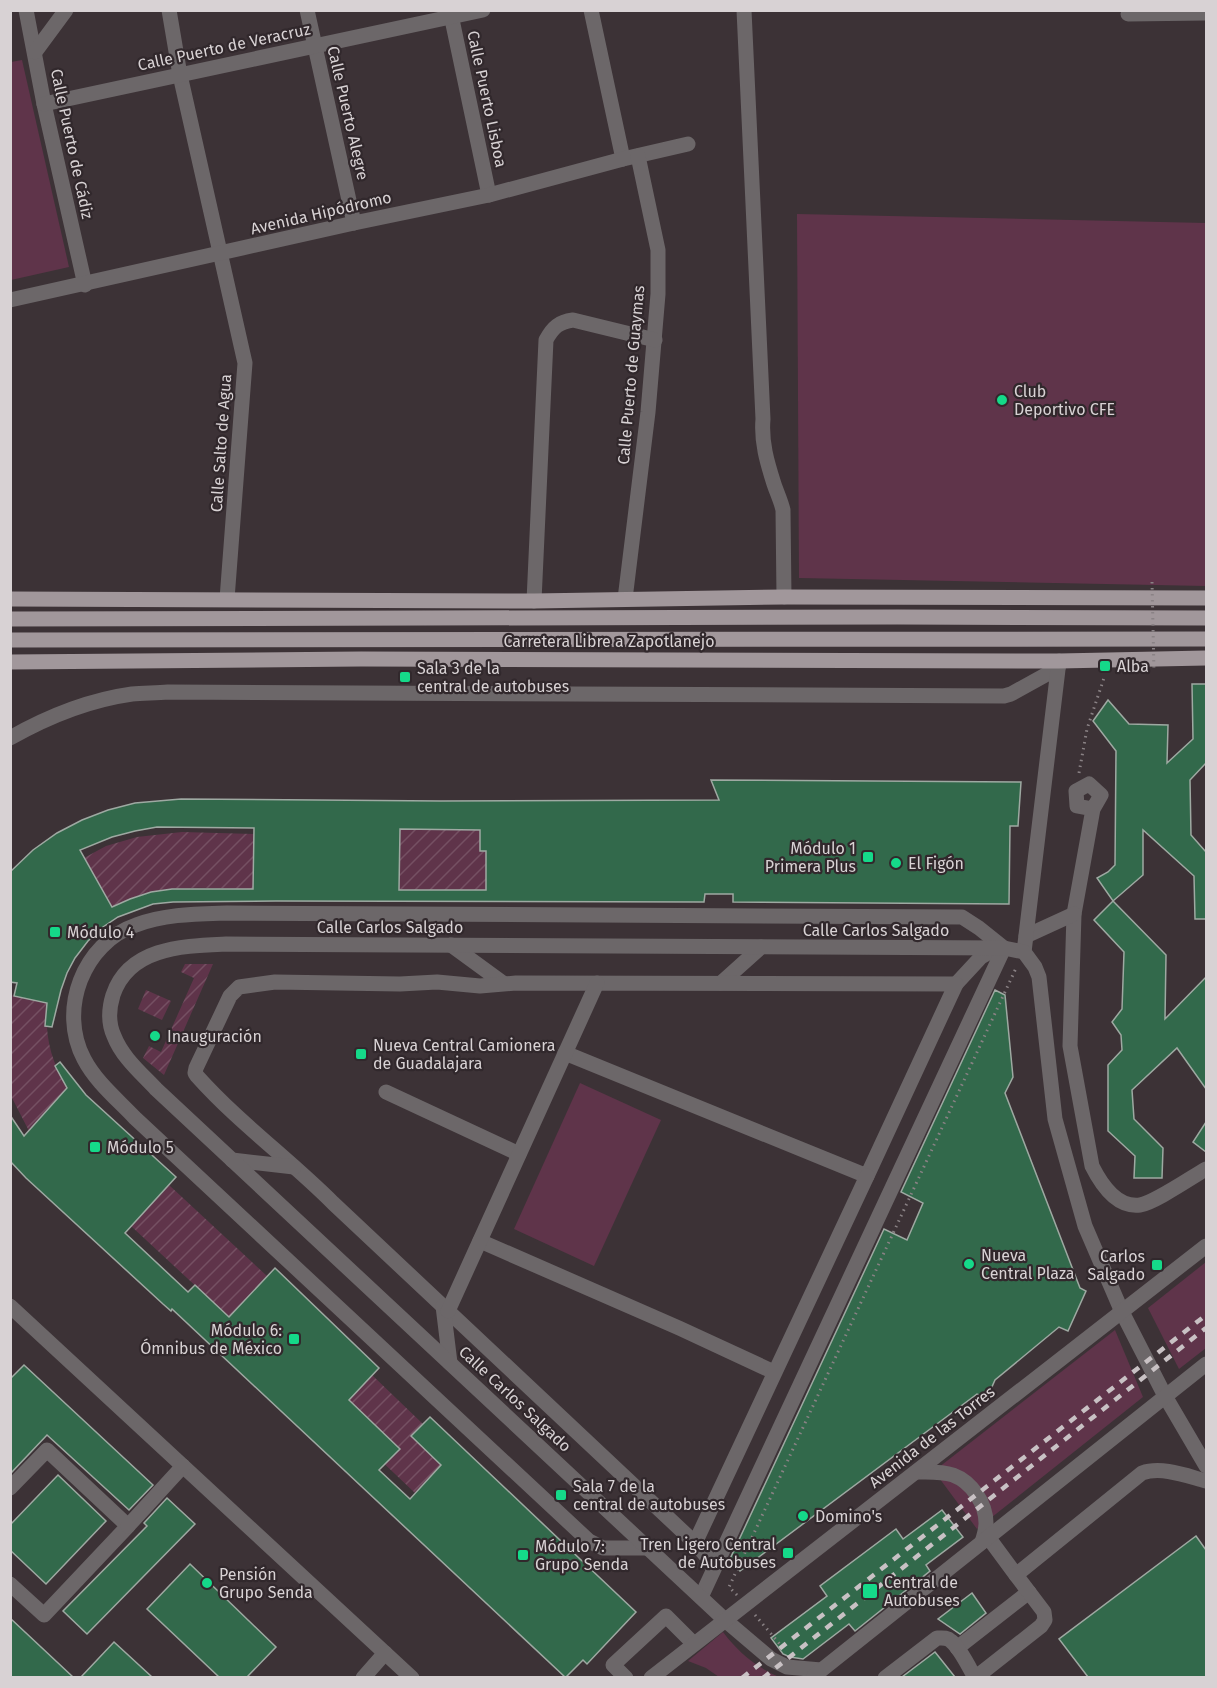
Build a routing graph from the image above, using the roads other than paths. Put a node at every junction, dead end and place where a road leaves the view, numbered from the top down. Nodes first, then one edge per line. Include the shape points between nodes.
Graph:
1 (26, 10) edge
2 (66, 10) edge
3 (169, 10) edge
4 (307, 10) edge
5 (483, 10) edge
6 (591, 10) edge
7 (744, 10) edge
8 (1206, 13) edge
9 (451, 14) edge
10 (1128, 14) dead end
11 (315, 46) junction
12 (35, 52) junction
13 (180, 75) junction
14 (44, 104) junction
15 (688, 144) dead end
16 (630, 158) junction
17 (489, 195) junction
18 (354, 223) junction
19 (220, 254) junction
20 (85, 285) junction
21 (10, 300) edge
22 (655, 340) junction
23 (784, 597) junction
24 (1206, 598) edge
25 (10, 599) edge
26 (227, 599) junction
27 (625, 599) junction
28 (534, 601) junction
29 (1206, 618) edge
30 (10, 619) edge
31 (1206, 639) edge
32 (10, 640) edge
33 (139, 640) junction
34 (1206, 658) edge
35 (361, 659) junction
36 (10, 662) edge
37 (1059, 664) junction
38 (10, 738) edge
39 (1076, 791) road end
40 (1074, 914) junction
41 (1026, 936) junction
42 (451, 945) junction
43 (761, 947) junction
44 (1000, 949) junction
45 (1024, 952) junction
46 (503, 983) junction
47 (597, 983) junction
48 (721, 983) junction
49 (956, 984) junction
50 (565, 1053) junction
51 (386, 1092) dead end
52 (519, 1154) junction
53 (232, 1160) junction
54 (294, 1167) junction
55 (1206, 1169) edge
56 (867, 1176) junction
57 (480, 1241) junction
58 (1206, 1246) edge
59 (10, 1306) edge
60 (446, 1308) junction
61 (1122, 1312) junction
62 (450, 1363) junction
63 (1206, 1364) edge
64 (774, 1372) junction
65 (1165, 1396) junction
66 (183, 1466) junction
67 (1206, 1466) edge
68 (915, 1472) junction
69 (1206, 1480) edge
70 (10, 1488) edge
71 (128, 1526) junction
72 (985, 1539) junction
73 (695, 1543) junction
74 (649, 1548) junction
75 (715, 1566) junction
76 (1016, 1575) junction
77 (10, 1584) edge
78 (1029, 1592) junction
79 (701, 1597) junction
80 (725, 1620) junction
81 (694, 1644) junction
82 (957, 1648) junction
83 (385, 1653) junction
84 (812, 1672) edge
85 (363, 1677) edge
86 (411, 1677) edge
87 (626, 1677) edge
88 (651, 1677) edge
89 (885, 1677) edge

1 - 12 street, Calle Puerto de Cádiz
2 - 12 street
3 - 13 street, Calle Salto de Agua
4 - 11 street, Calle Puerto Alegre
5 - 9 street, Calle Puerto de Veracruz
6 - 16 street, Calle Puerto de Guaymas
7 - 23 street via 761,436 783,510
8 - 10 street
9 - 11 street, Calle Puerto de Veracruz
9 - 17 street, Calle Puerto Lisboa
11 - 13 street, Calle Puerto de Veracruz
11 - 18 street, Calle Puerto Alegre
12 - 14 street, Calle Puerto de Cádiz
13 - 14 street, Calle Puerto de Veracruz
13 - 19 street, Calle Salto de Agua
14 - 20 street, Calle Puerto de Cádiz
15 - 16 street, Avenida Hipódromo
16 - 17 street, Avenida Hipódromo
16 - 22 street, Calle Puerto de Guaymas via 658,250
17 - 18 street, Avenida Hipódromo
18 - 19 street, Avenida Hipódromo
19 - 20 street, Avenida Hipódromo
19 - 26 street, Calle Salto de Agua via 245,363
20 - 21 street, Avenida Hipódromo
22 - 27 street, Calle Puerto de Guaymas
22 - 28 street via 573,320 561,322 546,340
23 - 24 main road
23 - 27 main road
25 - 26 main road
26 - 28 main road
27 - 28 main road
29 - 30 main road, Carretera Libre a Zapotlanejo
31 - 33 main road, Carretera Libre a Zapotlanejo
32 - 33 main road, Carretera Libre a Zapotlanejo
33 - 35 main road
34 - 37 main road, Carretera Libre a Zapotlanejo
35 - 36 main road, Carretera Libre a Zapotlanejo
35 - 37 main road, Carretera Libre a Zapotlanejo
37 - 38 street via 1004,696 133,694 75,708
37 - 41 street
39 - 40 street via 1089,784 1101,795 1093,809
40 - 41 street
40 - 55 street via 1070,1046 1092,1166 1116,1198 1140,1205
41 - 45 street
42 - 43 street, Calle Carlos Salgado
42 - 46 street
42 - 53 street, Calle Carlos Salgado via 194,945 153,954 132,966 112,997 109,1012 113,1035 136,1068
43 - 44 street, Calle Carlos Salgado
43 - 48 street
44 - 45 street, Calle Carlos Salgado
44 - 49 street via 988,951
44 - 74 street via 962,917 227,913 164,918 133,926 106,942 86,967 74,1004 77,1043 91,1071 121,1104 589,1541 603,1548
44 - 75 street
45 - 61 street via 1039,977 1055,1119 1085,1226
46 - 47 street
46 - 54 street via 480,986 437,982 274,982 235,989 196,1074 220,1102
47 - 48 street
47 - 50 street
48 - 49 street
49 - 56 street
50 - 52 street
50 - 56 street
51 - 52 street
52 - 57 street
53 - 54 street
53 - 62 street, Calle Carlos Salgado
54 - 60 street
56 - 64 street
57 - 60 street
57 - 64 street
58 - 61 street, Avenida de las Torres
59 - 66 street
60 - 62 street
60 - 73 street
61 - 65 street
61 - 68 street, Avenida de las Torres
62 - 74 street, Calle Carlos Salgado
63 - 65 street
64 - 73 street
65 - 67 street
65 - 72 street
66 - 71 street
66 - 83 street
68 - 72 street via 953,1475 969,1487 984,1511
68 - 80 street, Avenida de las Torres
69 - 76 street via 1168,1472 1142,1473
70 - 71 street via 47,1450
71 - 77 street via 44,1615
72 - 76 street
72 - 84 street
73 - 75 street
74 - 79 street, Calle Carlos Salgado
75 - 79 street
76 - 78 street
78 - 82 street
78 - 82 street via 1044,1612 1044,1623 975,1677
79 - 80 street, Calle Carlos Salgado
80 - 81 street, Avenida de las Torres
80 - 84 street, Calle Carlos Salgado via 771,1659
81 - 87 street via 666,1616 613,1665
81 - 88 street, Avenida de las Torres
82 - 89 street via 948,1639 937,1638
83 - 85 street
83 - 86 street

